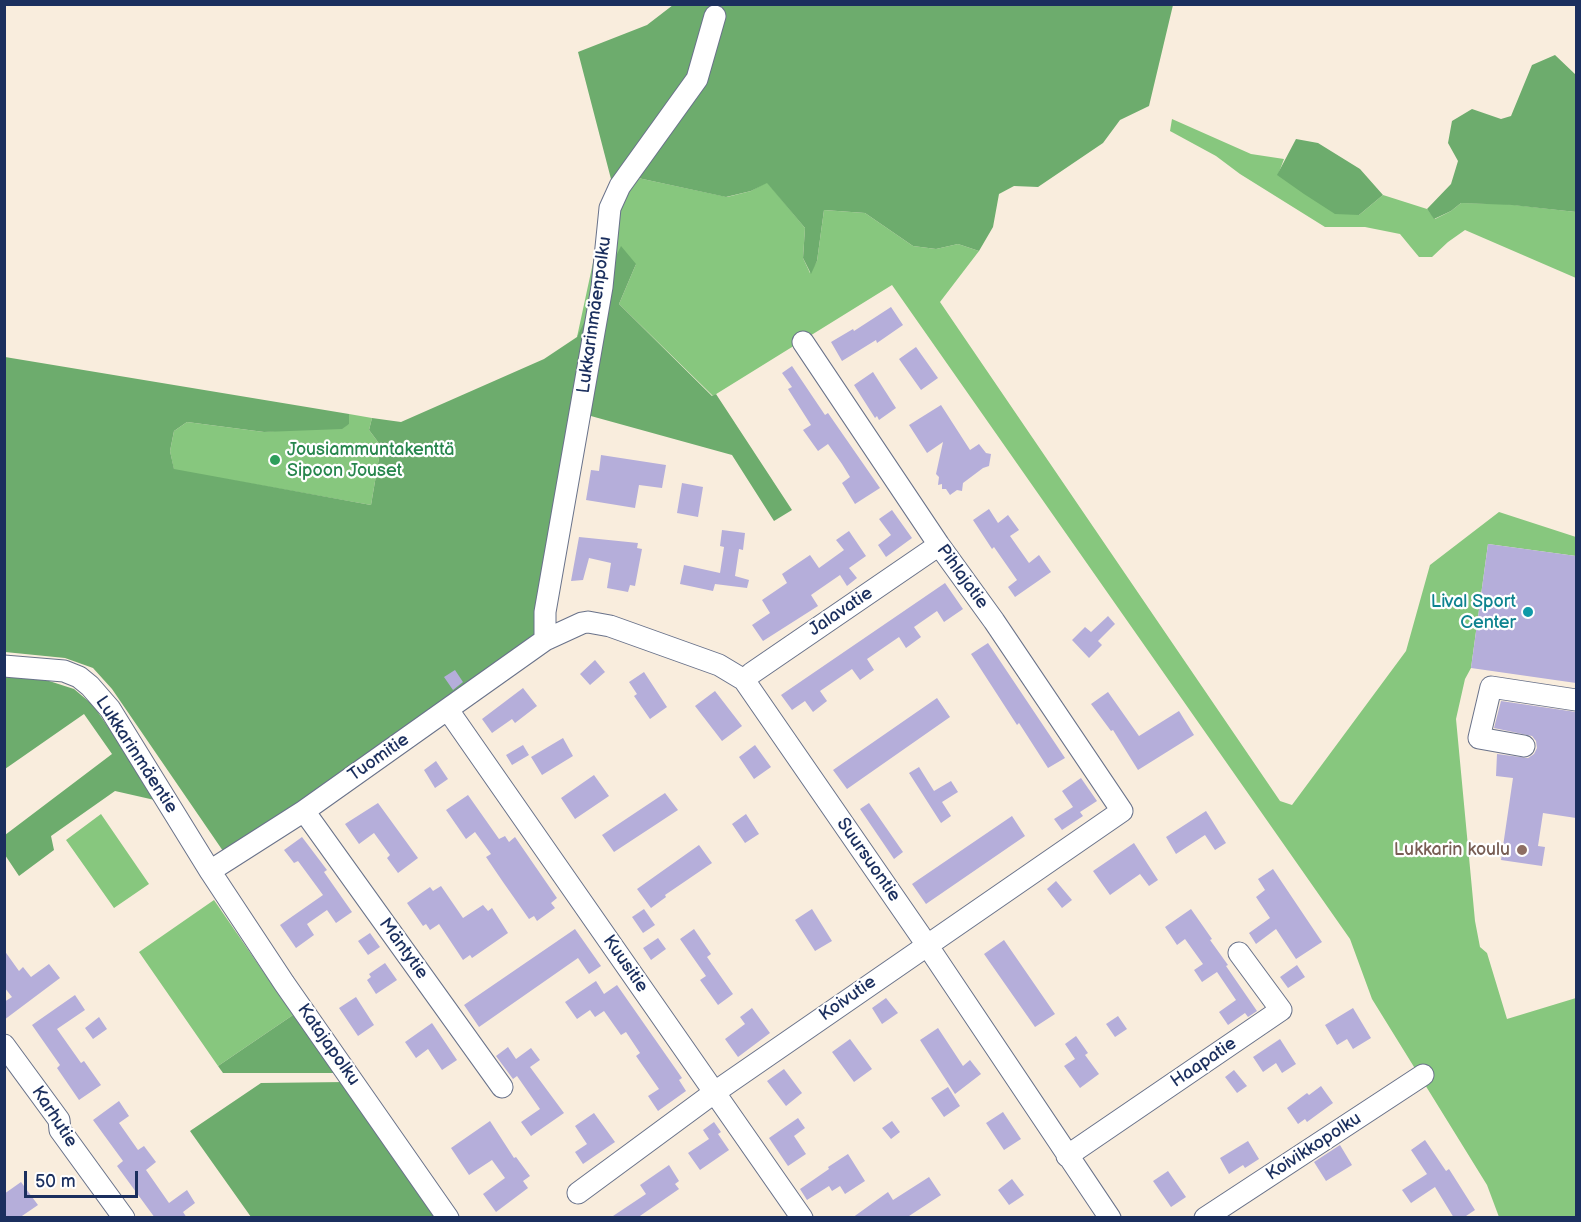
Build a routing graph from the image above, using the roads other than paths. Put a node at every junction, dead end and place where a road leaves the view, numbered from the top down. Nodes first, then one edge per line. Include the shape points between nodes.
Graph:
1 (715, 16) dead end
2 (802, 342) dead end
3 (939, 545) junction
4 (545, 640) junction
5 (4, 666) edge
6 (744, 680) junction
7 (1576, 700) edge
8 (448, 710) junction
9 (1524, 747) dead end
10 (304, 811) junction
11 (1122, 811) joint
12 (210, 872) junction
13 (927, 945) junction
14 (1239, 953) dead end
15 (4, 1045) edge
16 (1423, 1075) dead end
17 (502, 1087) dead end
18 (715, 1092) junction
19 (1067, 1156) junction
20 (578, 1194) dead end
21 (124, 1218) edge
22 (448, 1218) edge
23 (802, 1218) edge
24 (1110, 1218) edge
25 (1205, 1218) edge

1 - 4 street, Lukkarinmäenpolku via 698,78 620,186 610,208 602,287 545,612
2 - 3 street, Pihlajatie
3 - 6 street, Jalavatie
3 - 11 street, Pihlajatie
4 - 6 street, Suursuontie via 582,623 601,624 718,664
4 - 8 street, Tuomitie
5 - 12 street, Lukkarinmäentie via 64,671 90,686 110,709
6 - 13 street, Suursuontie
7 - 9 street via 1491,687 1479,738
8 - 10 street, Tuomitie
8 - 18 street, Kuusitie
10 - 12 street, Tuomitie
10 - 17 street, Mäntytie
11 - 13 street, Koivutie
12 - 22 street, Katajapolku
13 - 18 street, Koivutie
13 - 19 street, Suursuontie
14 - 19 street, Haapatie via 1281,1010
15 - 21 street, Karhutie
16 - 25 street, Koivikkopolku
18 - 20 street, Koivutie
18 - 23 street, Kuusitie
19 - 24 street, Suursuontie

